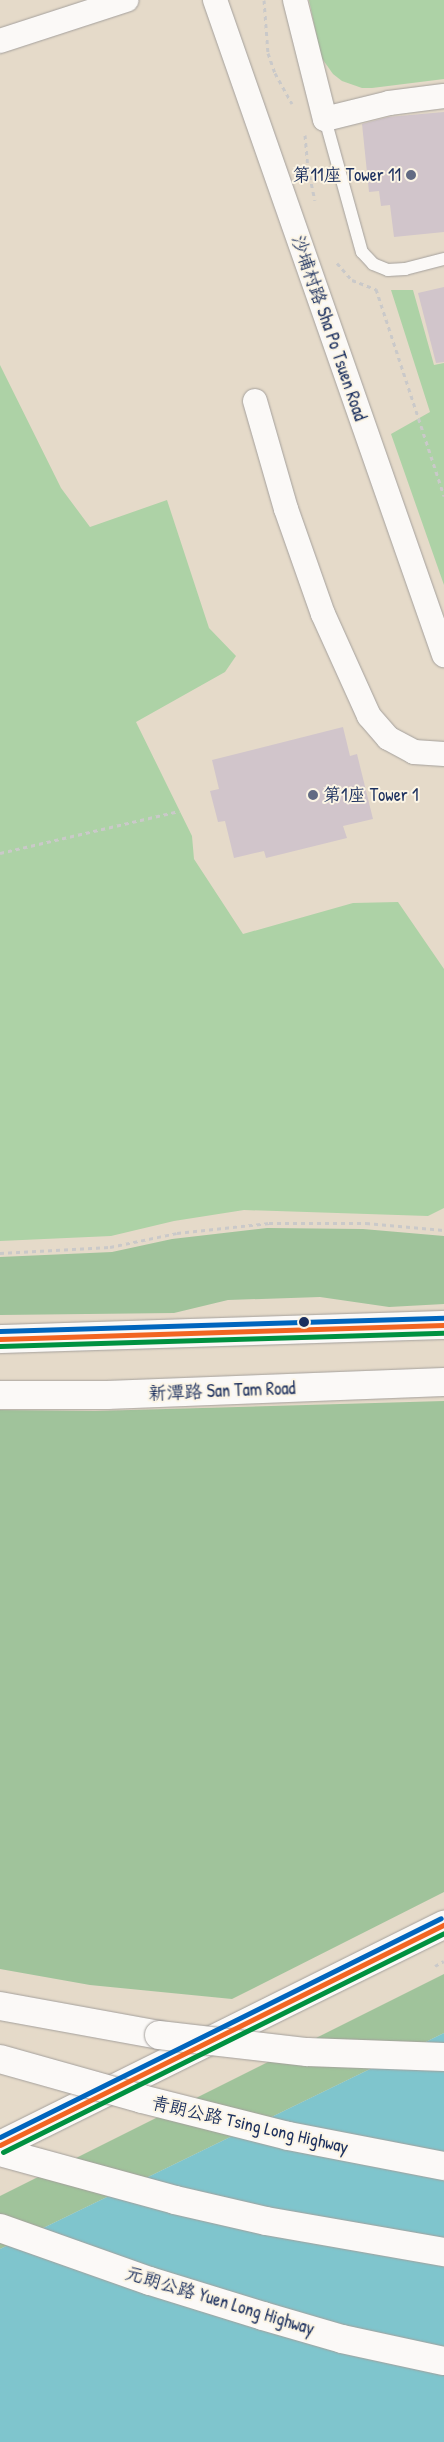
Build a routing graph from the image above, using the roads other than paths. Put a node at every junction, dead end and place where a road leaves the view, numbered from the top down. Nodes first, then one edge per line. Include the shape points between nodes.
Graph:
1 (126, 0) edge
2 (214, 0) edge
3 (295, 0) edge
4 (0, 41) edge
5 (444, 96) edge
6 (325, 119) junction
7 (444, 259) edge
8 (255, 401) dead end
9 (444, 655) edge
10 (444, 754) edge
11 (444, 1325) edge
12 (0, 1339) edge
13 (444, 1382) edge
14 (0, 1395) edge
15 (444, 1925) edge
16 (0, 2006) edge
17 (444, 2058) edge
18 (0, 2059) edge
19 (0, 2145) edge
20 (0, 2152) edge
21 (444, 2166) edge
22 (0, 2228) edge
23 (444, 2252) edge
24 (444, 2361) edge

1 - 4 street
2 - 9 street, 沙埔村路 Sha Po Tsuen Road
3 - 6 street
5 - 6 street via 389,103
6 - 7 lane via 362,252 373,264 388,270
8 - 10 street via 286,509 317,596 368,716 388,738 414,752
11 - 12 main road
13 - 14 main road, 新潭路 San Tam Road via 107,1395
15 - 19 main road
16 - 17 main road, bridge via 231,2045
18 - 21 main road, 青朗公路 Tsing Long Highway, bridge via 132,2097 288,2136
20 - 23 main road via 175,2200 266,2221
22 - 24 main road, 元朗公路 Yuen Long Highway via 150,2281 342,2339

